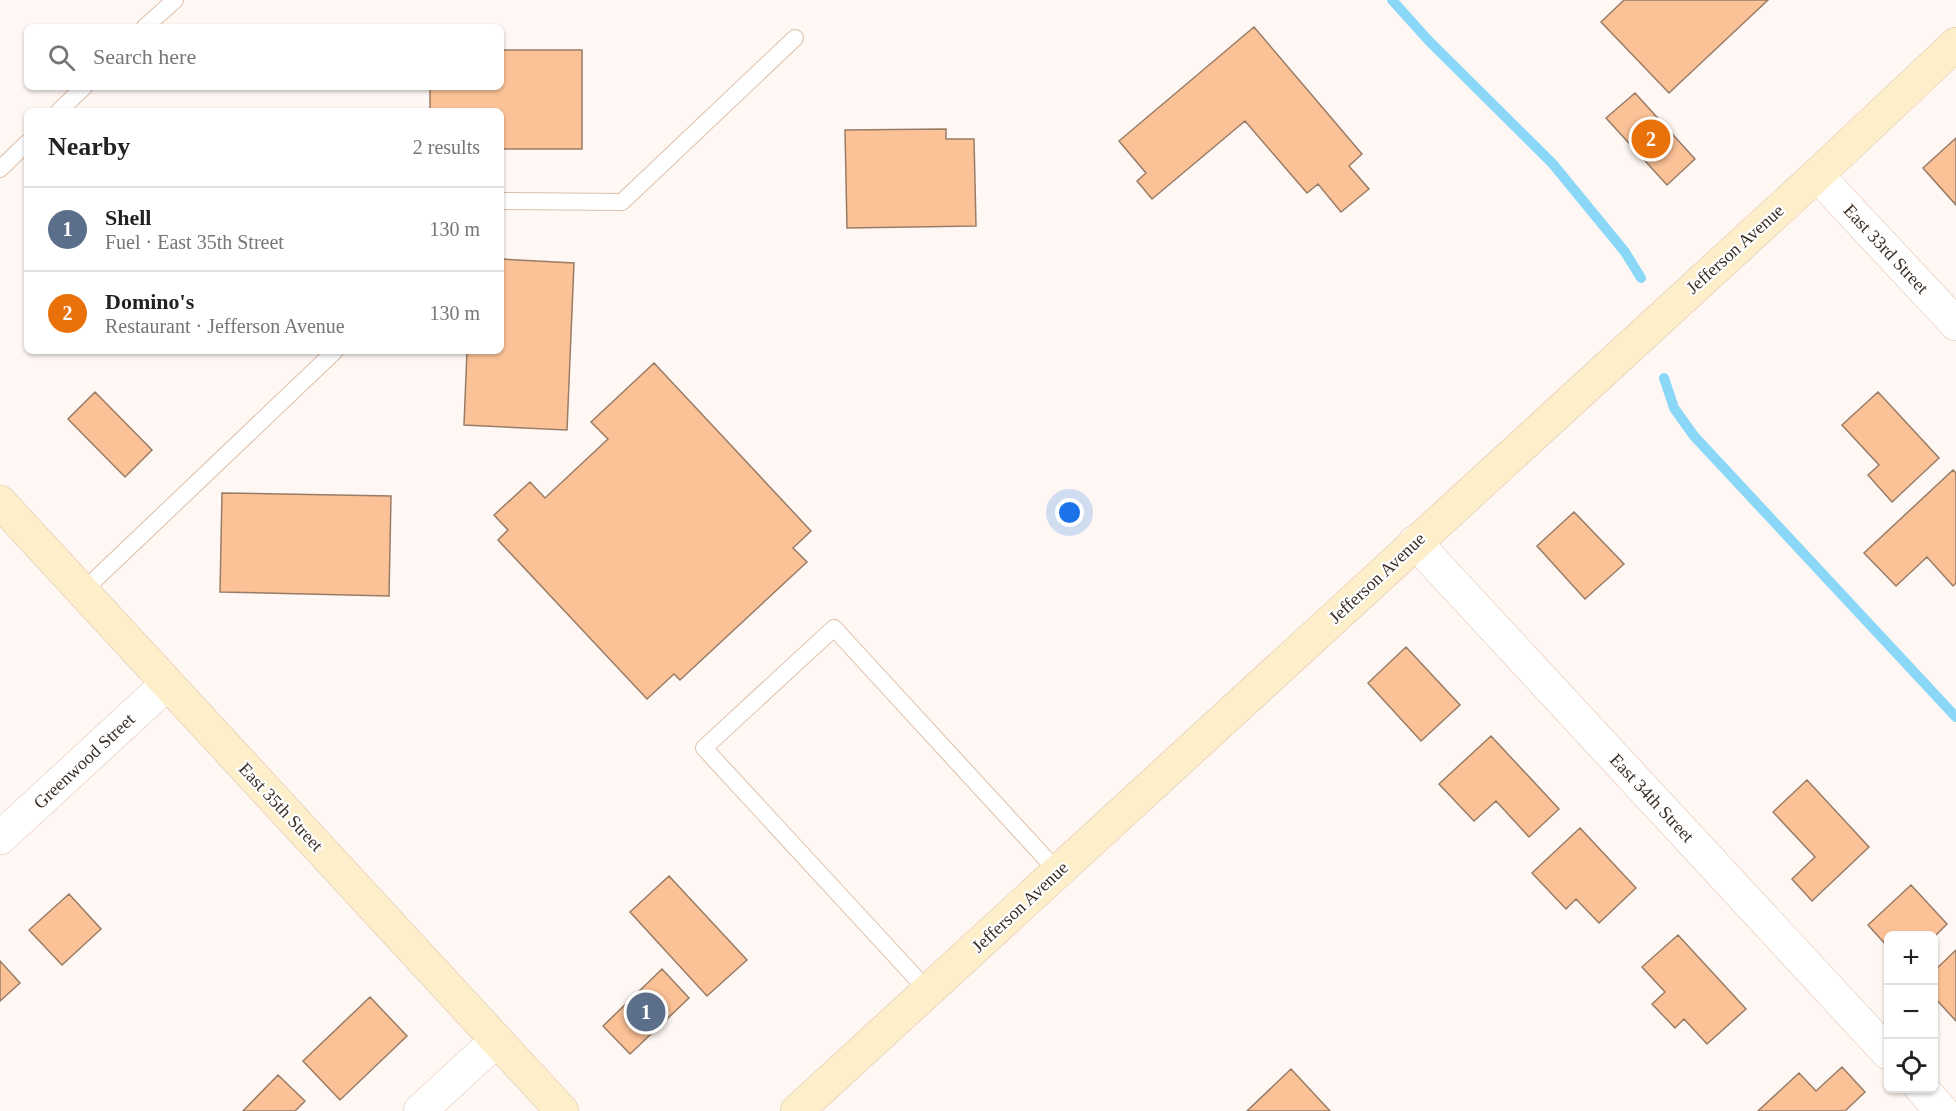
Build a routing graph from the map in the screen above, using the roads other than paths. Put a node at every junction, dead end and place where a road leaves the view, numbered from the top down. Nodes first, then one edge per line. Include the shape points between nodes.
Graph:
1 (175, 0) edge
2 (149, 24) edge
3 (795, 38) dead end
4 (1956, 44) edge
5 (81, 90) edge
6 (62, 108) edge
7 (24, 146) edge
8 (0, 169) edge
9 (1817, 175) junction
10 (504, 201) edge
11 (1956, 324) edge
12 (332, 354) edge
13 (0, 502) edge
14 (1415, 542) junction
15 (82, 592) junction
16 (168, 684) junction
17 (0, 838) edge
18 (1058, 872) junction
19 (928, 991) junction
20 (497, 1040) junction
21 (1884, 1049) edge
22 (1925, 1093) edge
23 (420, 1111) edge
24 (562, 1111) edge
25 (797, 1111) edge
26 (1942, 1111) edge

1 - 2 lane
3 - 10 lane via 622,202
4 - 9 main road, Jefferson Avenue
5 - 6 lane
7 - 8 lane
9 - 11 street, East 33rd Street
9 - 14 main road, Jefferson Avenue
12 - 15 lane
13 - 15 main road, East 35th Street
14 - 18 main road, Jefferson Avenue
14 - 21 street, East 34th Street
15 - 16 main road, East 35th Street
16 - 17 street, Greenwood Street
16 - 20 main road, East 35th Street
18 - 19 main road, Jefferson Avenue
18 - 19 lane via 834,628 825,636 704,747
19 - 25 main road, Jefferson Avenue
20 - 23 street
20 - 24 main road, East 35th Street
22 - 26 street

